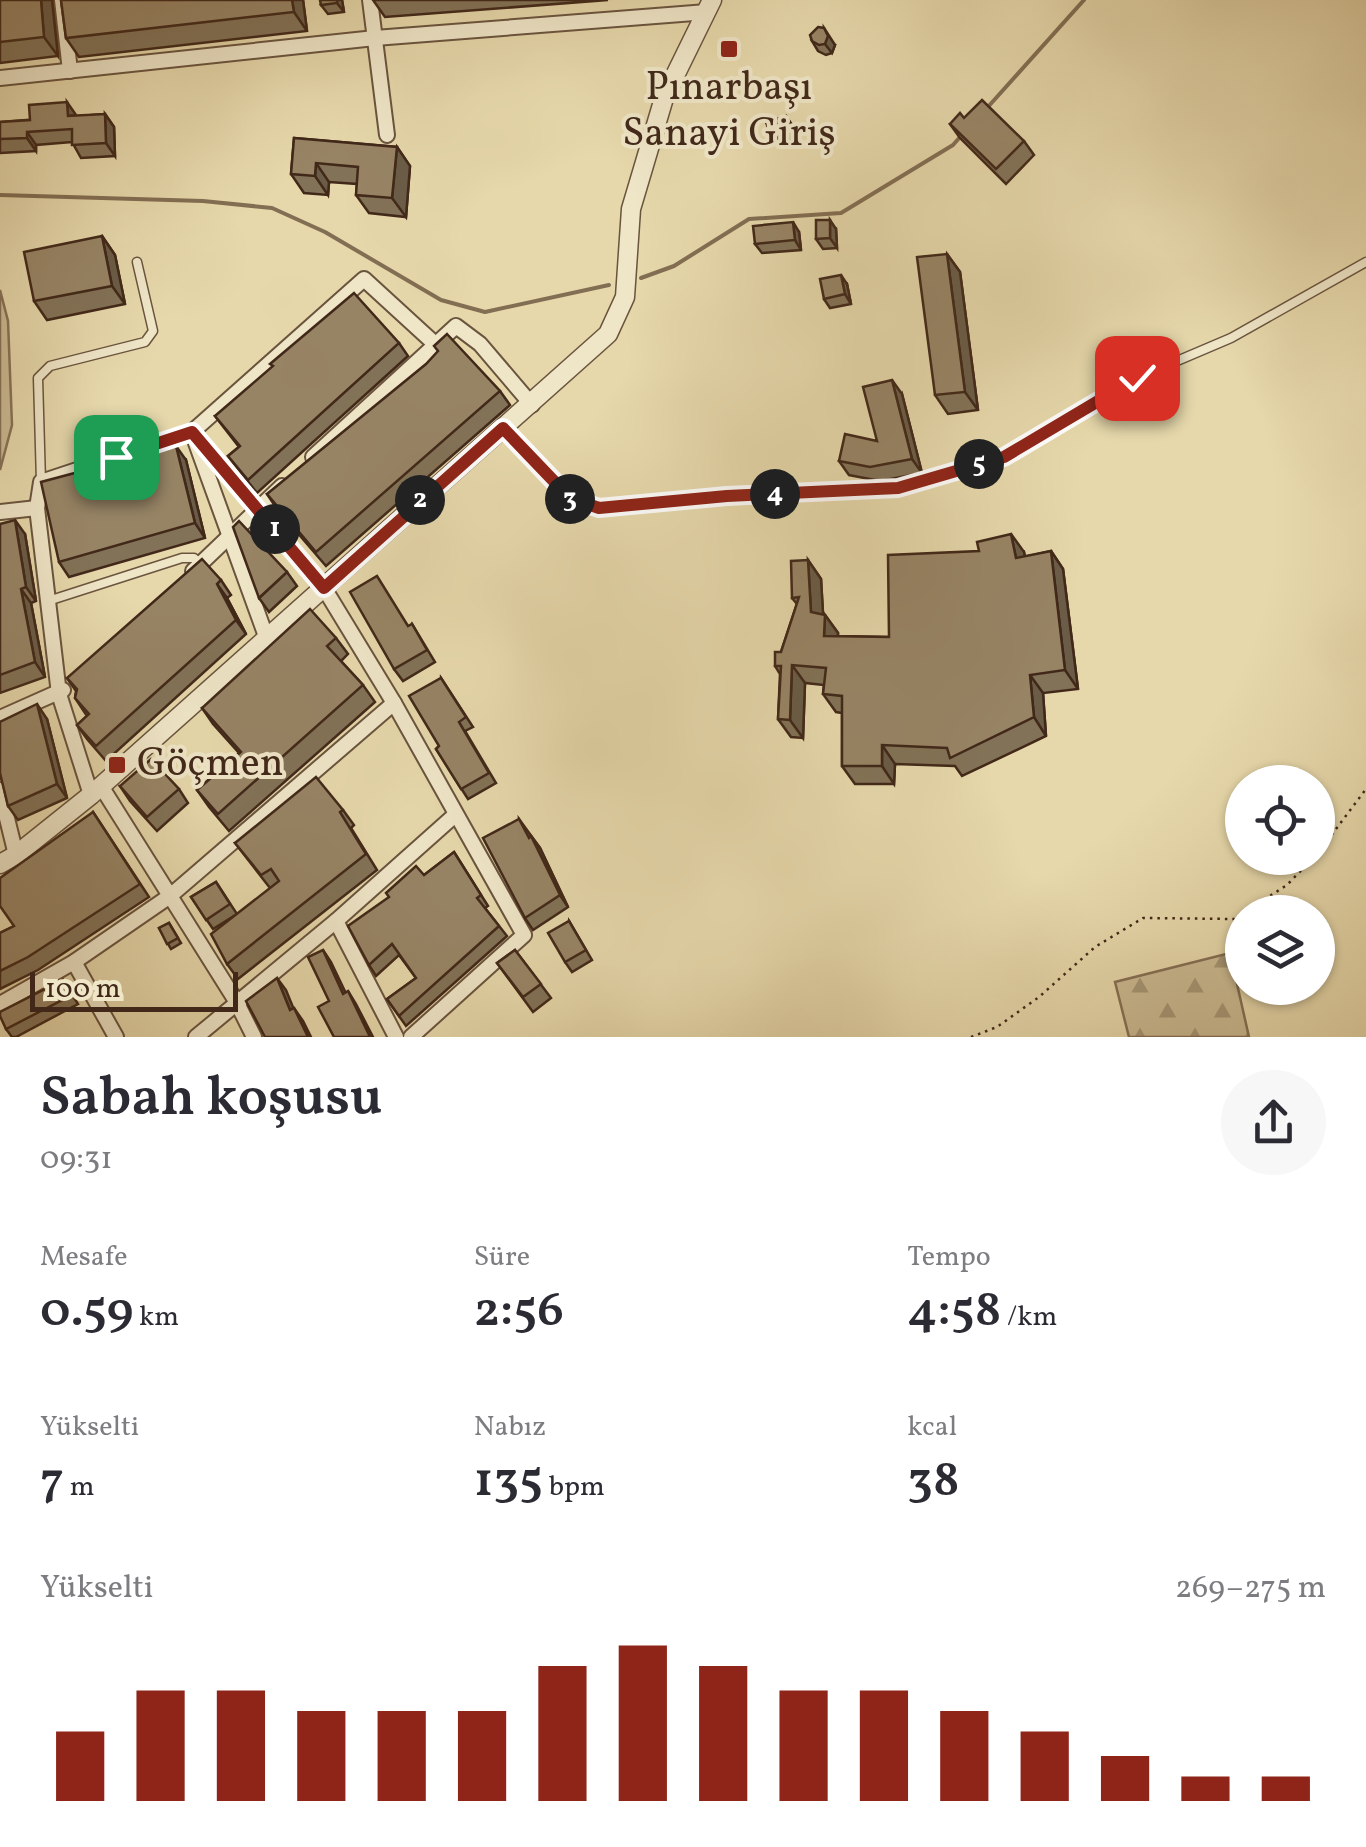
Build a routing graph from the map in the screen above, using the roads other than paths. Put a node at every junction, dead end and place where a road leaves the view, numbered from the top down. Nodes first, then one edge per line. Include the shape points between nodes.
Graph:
1 (62, 0) edge
2 (370, 0) edge
3 (709, 6) edge
4 (375, 38) junction
5 (70, 71) junction
6 (0, 78) edge
7 (387, 136) dead end
8 (137, 262) dead end
9 (1366, 262) edge
10 (435, 344) junction
11 (532, 405) junction
12 (503, 428) junction
13 (192, 432) junction
14 (41, 482) junction
15 (36, 508) junction
16 (258, 508) junction
17 (0, 512) edge
18 (230, 537) junction
19 (201, 563) junction
20 (187, 576) edge
21 (324, 588) junction
22 (48, 602) junction
23 (267, 640) junction
24 (74, 681) edge
25 (60, 694) junction
26 (394, 703) junction
27 (0, 718) edge
28 (0, 790) edge
29 (96, 791) junction
30 (455, 815) junction
31 (8, 860) edge
32 (170, 896) junction
33 (336, 921) junction
34 (74, 962) junction
35 (236, 1001) junction
36 (0, 1004) edge
37 (116, 1037) edge
38 (196, 1037) edge
39 (254, 1037) edge
40 (396, 1037) edge
41 (411, 1037) edge

1 - 5 street
2 - 4 street
3 - 4 street
3 - 11 street via 664,98 631,209 625,297 608,334
4 - 5 street
4 - 7 street
5 - 6 street
8 - 14 lane via 153,332 146,342 50,366 38,378
9 - 12 lane via 1230,338 1137,378 1004,457 898,488 599,508 570,498
10 - 11 street via 456,326
10 - 13 street via 364,279
10 - 16 street
11 - 12 street
12 - 21 street
13 - 14 street
13 - 16 street
13 - 18 street
14 - 15 street
15 - 17 street
15 - 22 street
16 - 18 street
16 - 21 street
18 - 19 street
18 - 23 street
19 - 20 street
19 - 22 lane via 182,558
21 - 23 street
21 - 26 street
22 - 25 street
23 - 29 street
24 - 25 street
25 - 27 street
25 - 29 street
26 - 30 street
26 - 32 street
28 - 31 street
29 - 31 street
29 - 32 street
30 - 33 street
30 - 41 street via 524,935
32 - 34 street
32 - 35 street
33 - 35 street
33 - 40 street
34 - 36 street
34 - 37 street
35 - 38 street
35 - 39 street

